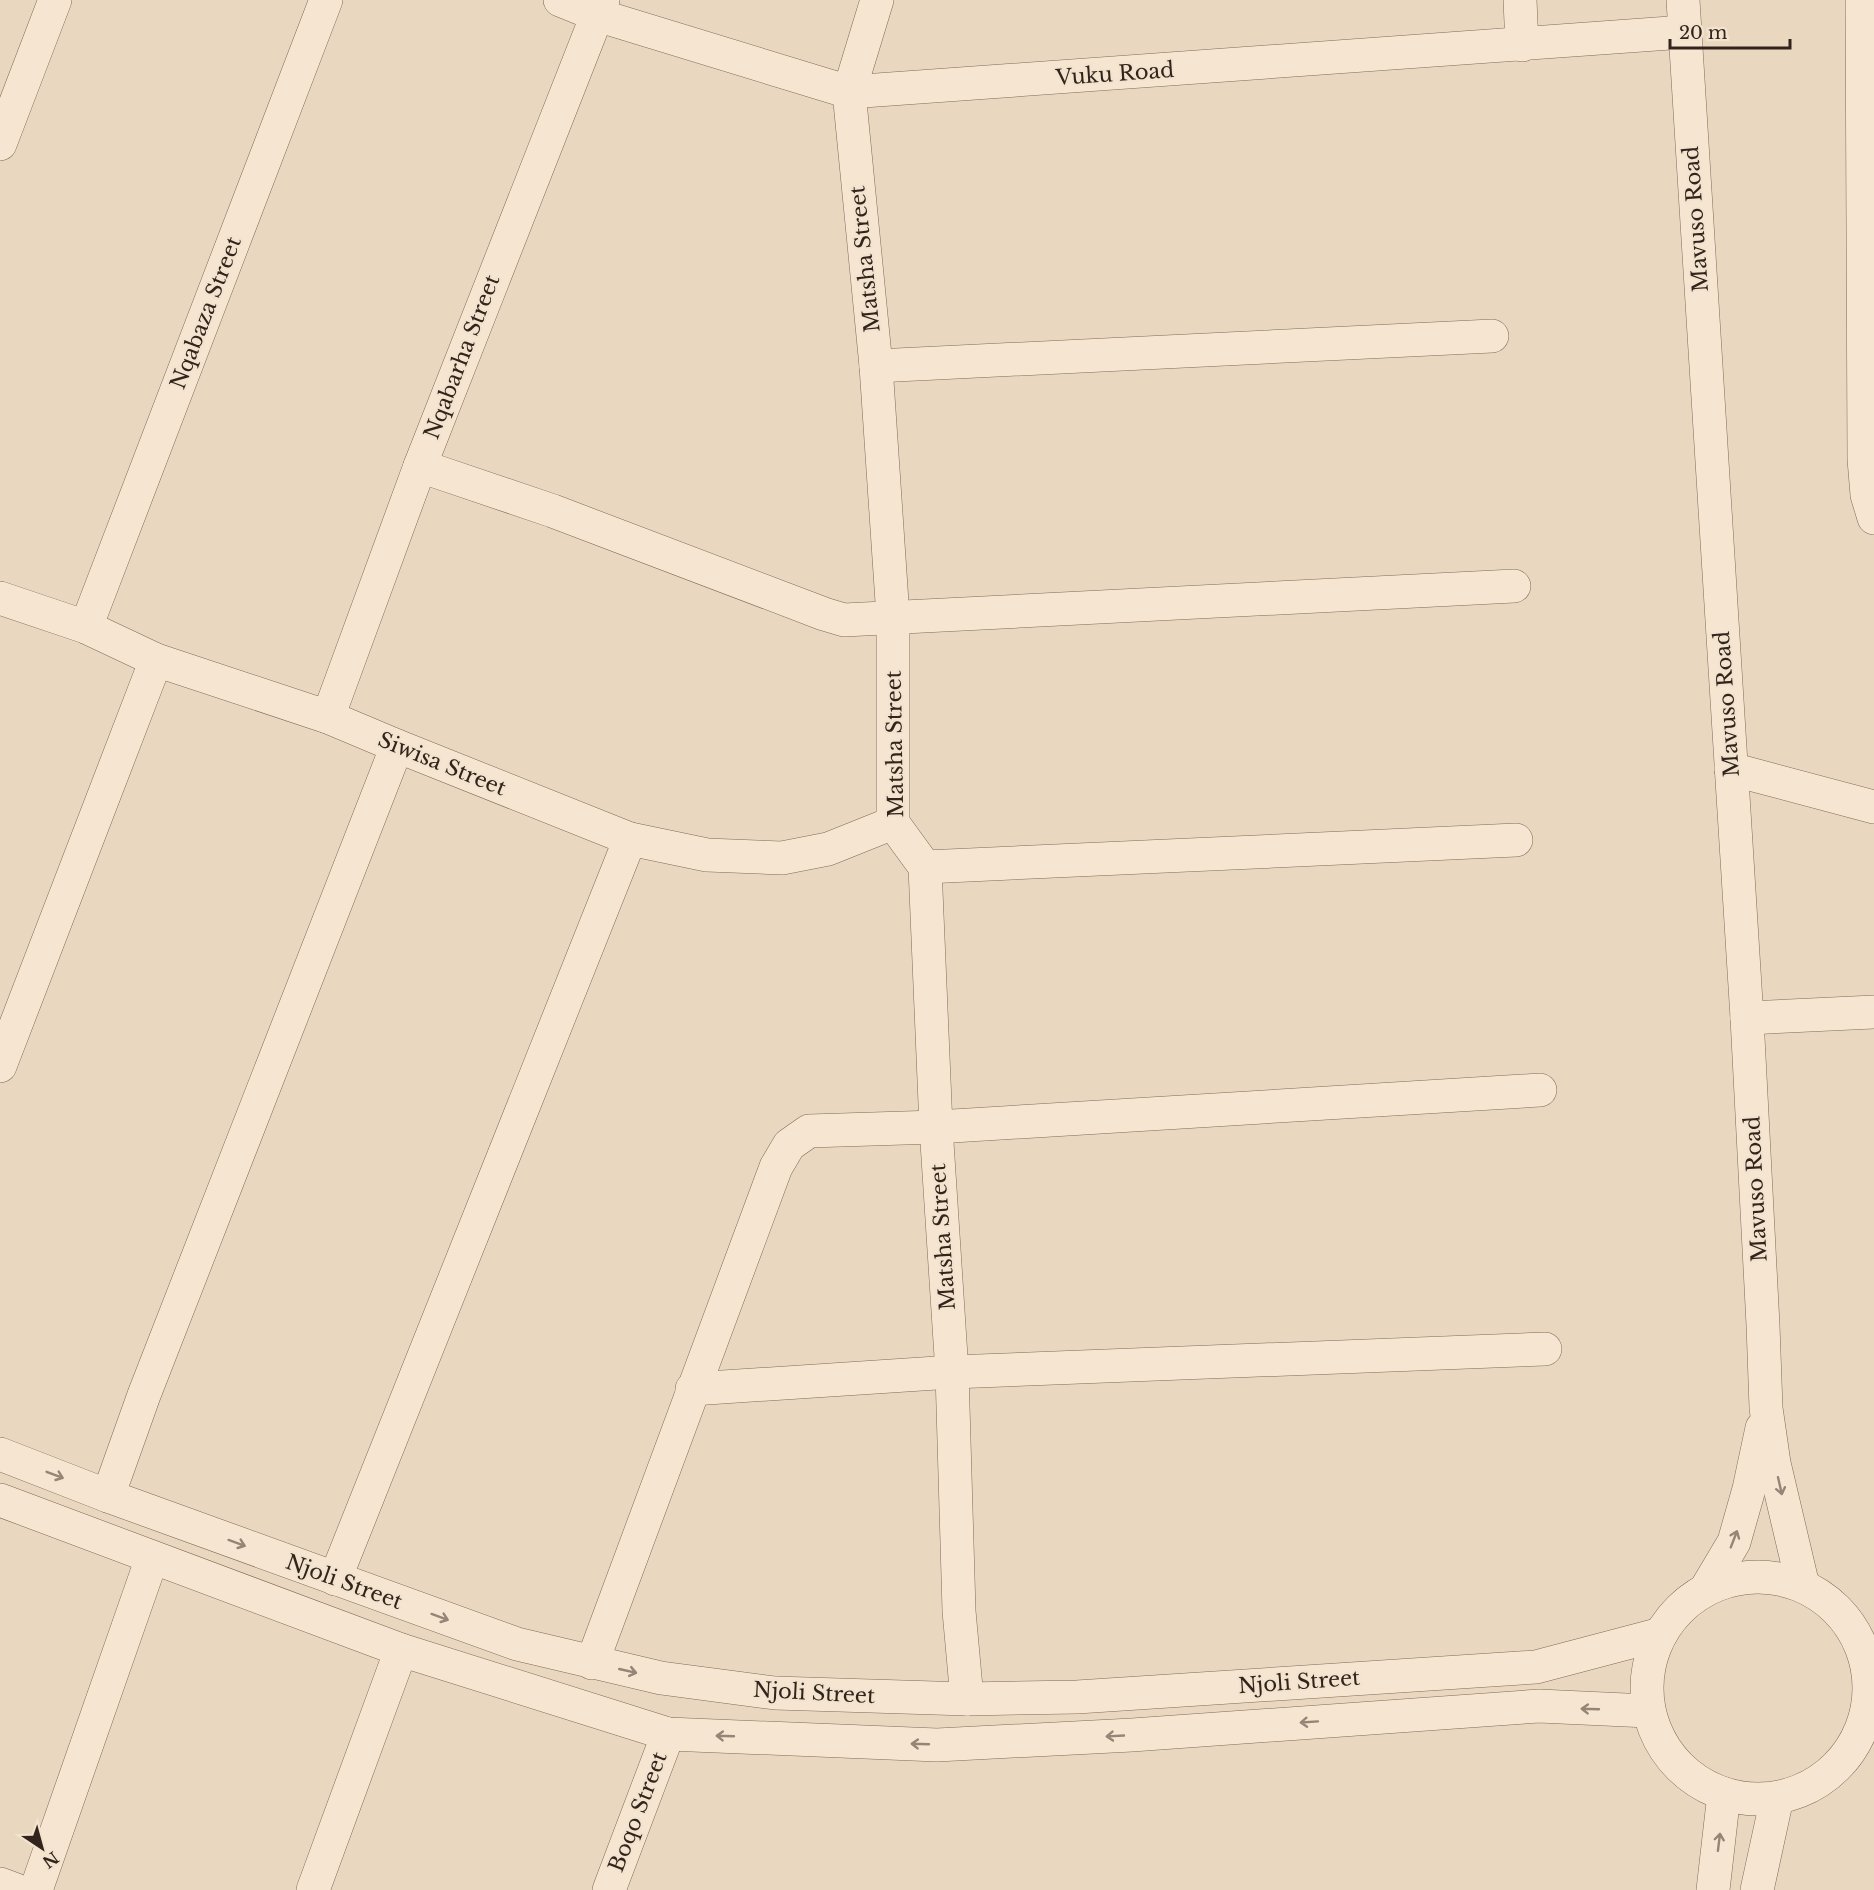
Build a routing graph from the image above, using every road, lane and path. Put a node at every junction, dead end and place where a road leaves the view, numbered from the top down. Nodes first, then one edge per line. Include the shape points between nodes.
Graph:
1 (55, 0) edge
2 (326, 0) edge
3 (560, 0) edge
4 (877, 0) edge
5 (1520, 0) edge
6 (1683, 0) edge
7 (1862, 0) edge
8 (600, 8) edge
9 (1684, 32) junction
10 (1522, 45) junction
11 (849, 92) junction
12 (0, 144) edge
13 (1492, 336) dead end
14 (876, 366) junction
15 (1869, 403) edge
16 (420, 466) junction
17 (1874, 518) edge
18 (1514, 586) dead end
19 (0, 598) edge
20 (893, 617) junction
21 (86, 627) junction
22 (156, 660) junction
23 (328, 717) junction
24 (397, 746) junction
25 (1731, 769) junction
26 (1874, 807) edge
27 (893, 823) junction
28 (630, 839) junction
29 (1516, 840) dead end
30 (925, 867) junction
31 (1874, 1012) edge
32 (1747, 1018) junction
33 (0, 1066) edge
34 (1540, 1090) dead end
35 (936, 1127) junction
36 (1545, 1349) dead end
37 (952, 1372) junction
38 (692, 1389) junction
39 (1766, 1408) junction
40 (0, 1454) edge
41 (108, 1496) junction
42 (0, 1500) edge
43 (152, 1558) junction
44 (335, 1579) junction
45 (1803, 1586) junction
46 (1706, 1589) junction
47 (1661, 1634) junction
48 (1868, 1647) edge
49 (401, 1650) junction
50 (592, 1663) junction
51 (967, 1699) junction
52 (1648, 1710) junction
53 (668, 1734) junction
54 (1874, 1758) edge
55 (1831, 1772) junction
56 (1724, 1794) junction
57 (1777, 1798) junction
58 (0, 1884) edge
59 (16, 1890) edge
60 (36, 1890) edge
61 (313, 1890) edge
62 (609, 1890) edge
63 (1713, 1890) edge
64 (1756, 1890) edge

1 - 12 street
2 - 21 street, Nqabaza Street
3 - 8 street, Vuku Road
4 - 11 street, Matsha Street
5 - 10 street
6 - 9 street, Mavuso Road
7 - 15 street
8 - 11 street, Vuku Road
8 - 16 street, Nqabarha Street
9 - 10 street, Vuku Road
9 - 25 street, Mavuso Road
10 - 11 street, Vuku Road
11 - 14 street, Matsha Street
13 - 14 street
14 - 20 street, Matsha Street
15 - 17 street via 1864,459 1867,495
16 - 20 street via 553,511 824,614 844,620
16 - 23 street, Nqabarha Street
18 - 20 street
19 - 21 street, Siwisa Street
20 - 27 street, Matsha Street
21 - 22 street, Siwisa Street
22 - 23 street, Siwisa Street
22 - 33 street
23 - 24 street, Siwisa Street
24 - 28 street, Siwisa Street
24 - 41 street
25 - 26 street
25 - 32 street, Mavuso Road
27 - 28 street, Siwisa Street via 828,849 782,858 707,855
27 - 30 street, Matsha Street
28 - 44 street
29 - 30 street
30 - 35 street, Matsha Street
31 - 32 street
32 - 39 street, Mavuso Road
34 - 35 street
35 - 37 street, Matsha Street
35 - 38 street via 808,1131 789,1145 760,1205
36 - 37 street
37 - 38 street
37 - 51 street, Matsha Street via 959,1611
38 - 50 street
39 -> 45 street, Mavuso Road via 1774,1463
46 -> 39 street, Mavuso Road via 1734,1542
40 -> 41 street, Njoli Street
41 -> 44 street, Njoli Street
42 - 43 street, Njoli Street
43 - 49 street, Njoli Street
43 - 60 street
44 -> 50 street, Njoli Street via 517,1644
45 - 46 street via 1771,1577 1737,1579
45 - 48 street via 1827,1600
46 - 47 street via 1680,1609
47 - 51 street, Njoli Street via 1536,1667 1077,1697
47 - 52 street via 1646,1684
48 - 55 street via 1869,1697 1864,1721 1851,1750
49 - 53 street, Njoli Street
49 - 61 street
50 -> 51 street, Njoli Street via 661,1678 775,1693
52 -> 53 street, Njoli Street via 1539,1706 937,1745
52 - 56 street via 1658,1738 1675,1763 1698,1782
53 - 62 street, Boqo Street
54 - 55 street
55 - 57 street via 1806,1788
56 - 57 street via 1751,1800
63 -> 56 street
57 - 64 street
58 - 59 street

